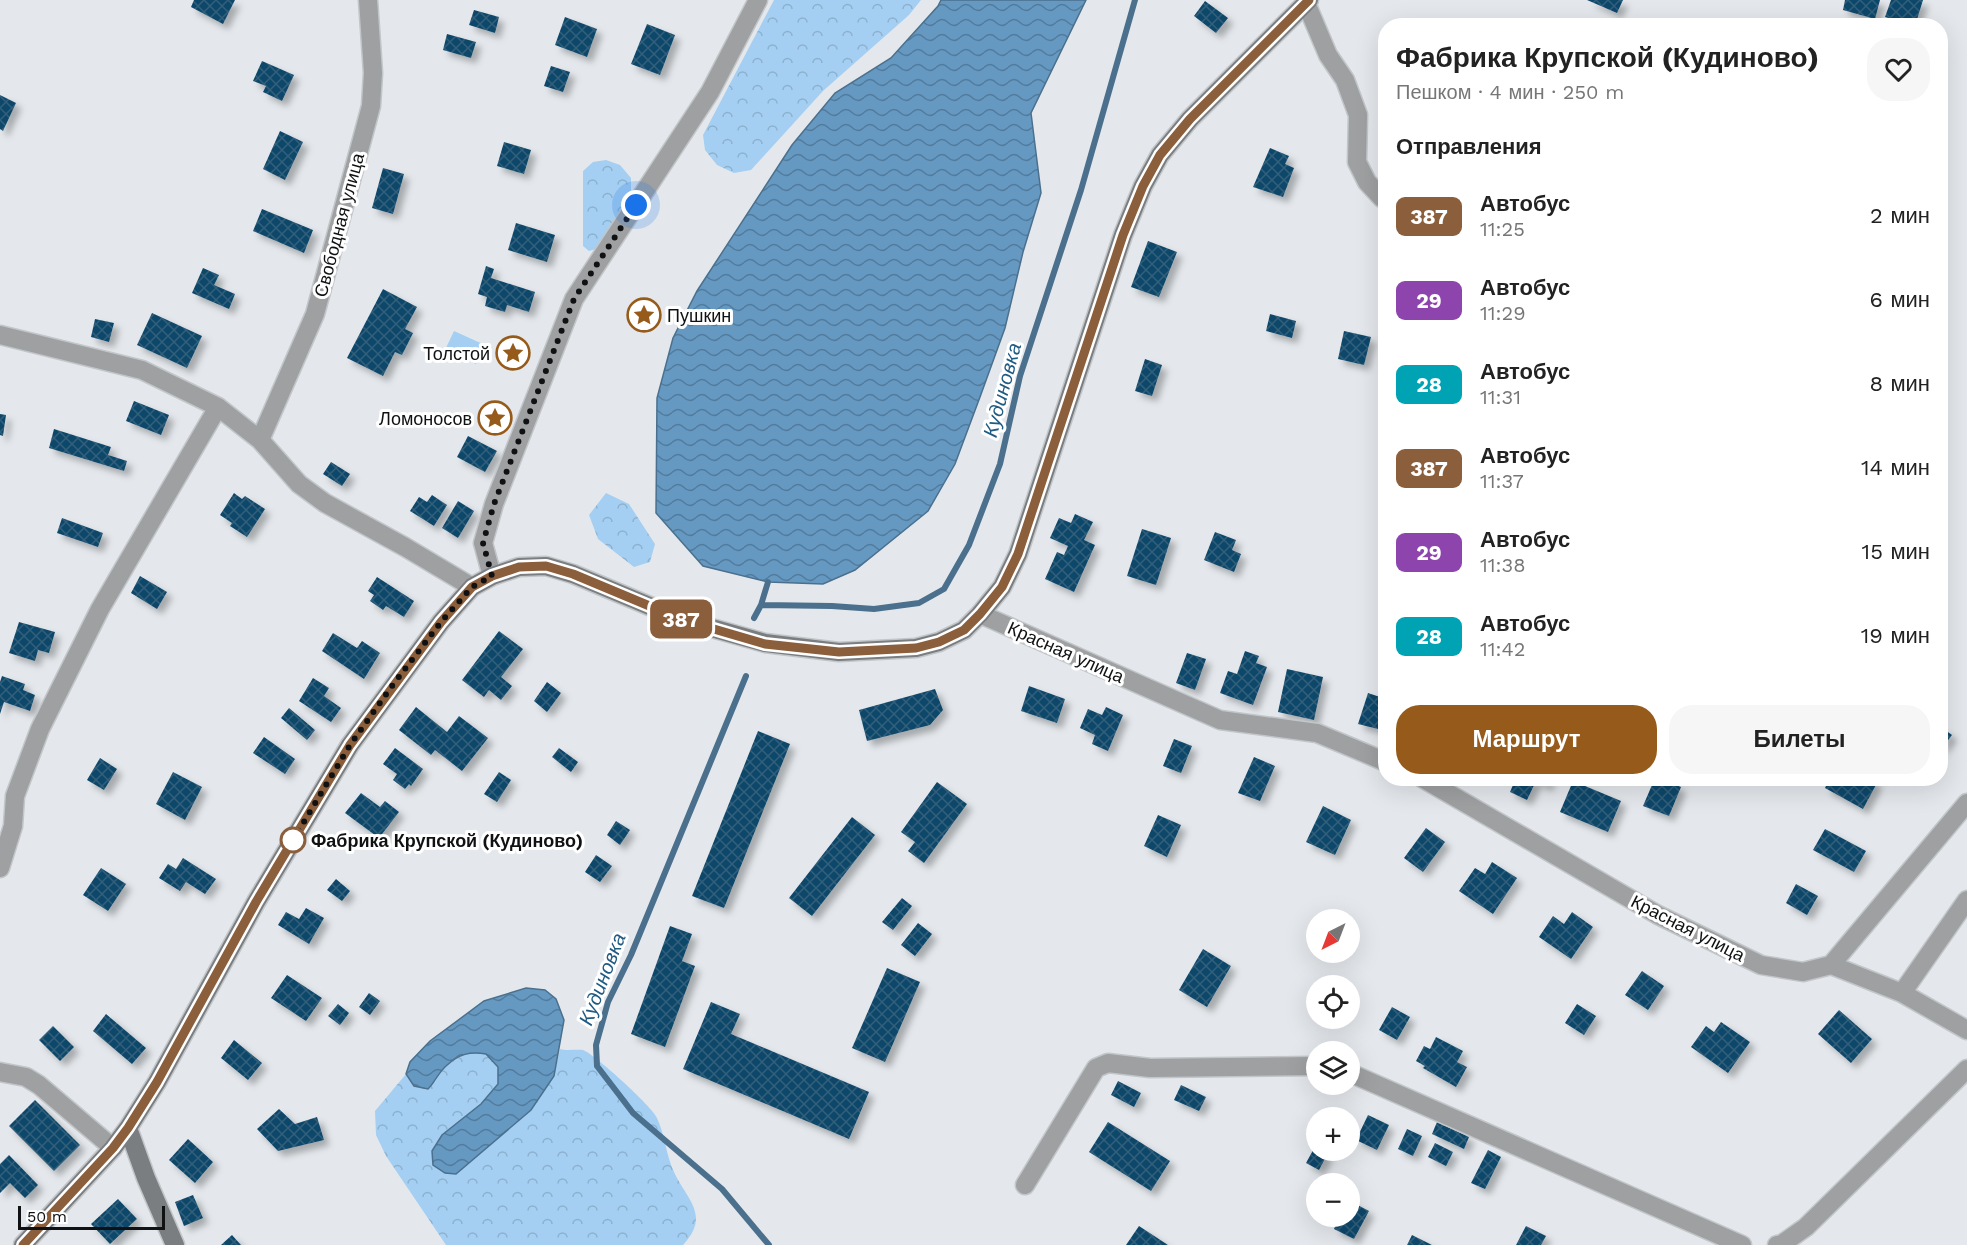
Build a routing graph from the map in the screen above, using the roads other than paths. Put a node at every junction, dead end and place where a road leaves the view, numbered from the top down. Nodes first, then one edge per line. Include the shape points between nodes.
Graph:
1 (368, 0) edge
2 (758, 0) edge
3 (1308, 1) edge
4 (1378, 194) edge
5 (0, 335) edge
6 (218, 407) junction
7 (260, 440) junction
8 (492, 576) junction
9 (472, 587) junction
10 (980, 614) junction
11 (1378, 759) edge
12 (1436, 786) edge
13 (1967, 803) edge
14 (0, 868) edge
15 (1967, 900) edge
16 (1831, 965) junction
17 (1902, 993) junction
18 (1967, 1030) edge
19 (1306, 1066) edge
20 (1967, 1069) edge
21 (0, 1072) edge
22 (1360, 1077) edge
23 (128, 1128) junction
24 (113, 1148) junction
25 (1025, 1185) dead end
26 (23, 1245) edge
27 (175, 1245) edge
28 (1742, 1245) edge
29 (1777, 1245) edge

1 - 7 street, Свободная улица via 374,73 371,106 315,314
2 - 8 street via 710,92 574,299 494,504 483,543
3 - 4 street via 1328,55 1345,80 1358,115 1357,162
3 - 10 main road via 1190,119 1160,155 1143,186 1123,235 1018,554 1002,587
5 - 6 street via 142,370
6 - 7 street
6 - 14 street via 100,609 40,729 15,796 13,826
7 - 9 street via 299,484 324,503
8 - 9 main road
8 - 10 main road via 519,567 546,566 717,630 765,644 839,652 916,648 939,642 964,630
9 - 23 main road via 441,622 350,745
10 - 11 street, Красная улица via 1220,720 1317,733
12 - 16 street, Красная улица via 1658,915 1761,965 1803,972
13 - 16 street
15 - 17 street
16 - 17 street
17 - 18 street
19 - 25 street via 1150,1068 1108,1063 1096,1068
20 - 29 street via 1806,1227
21 - 24 street via 26,1077 39,1085
22 - 28 street
23 - 24 main road
23 - 27 main road
24 - 26 main road

